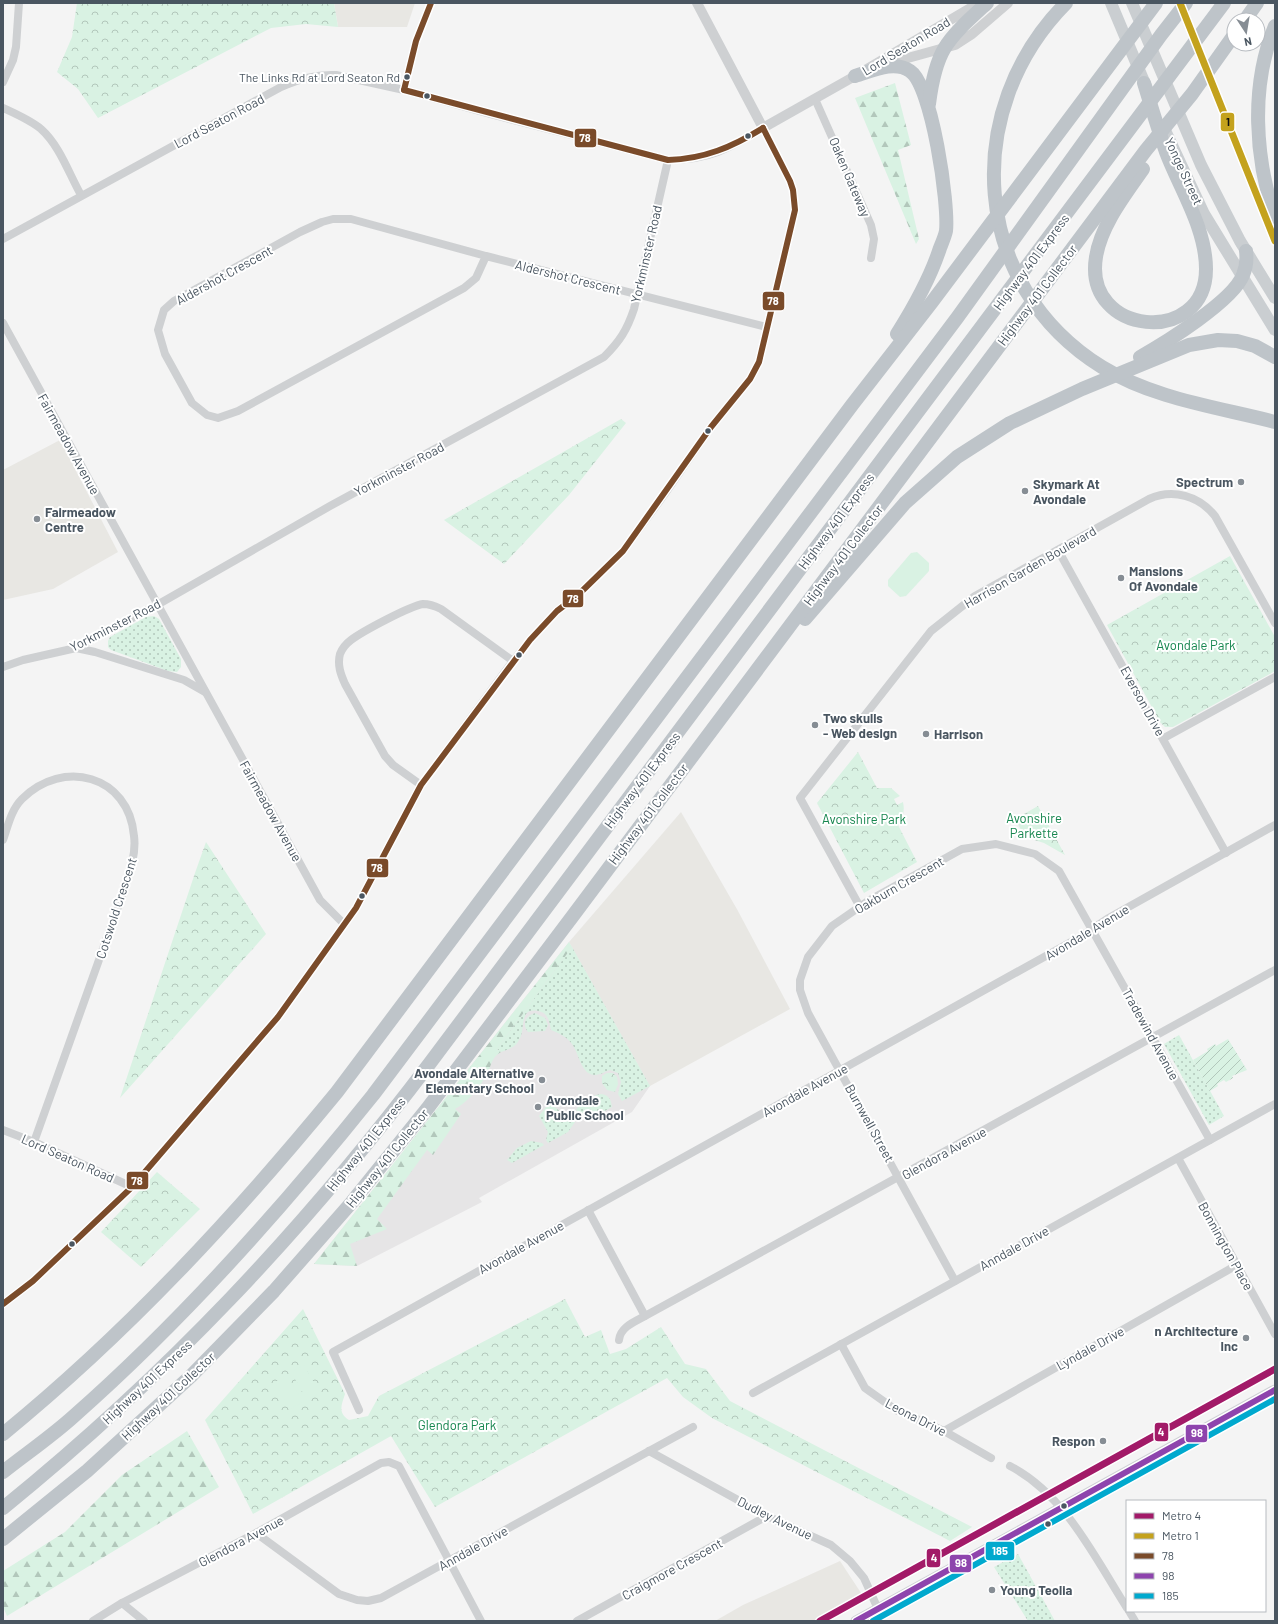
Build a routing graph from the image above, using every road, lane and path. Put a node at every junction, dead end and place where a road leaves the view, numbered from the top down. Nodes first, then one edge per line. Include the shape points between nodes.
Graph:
1 (20, 3) edge
2 (431, 3) edge
3 (697, 3) edge
4 (978, 3) edge
5 (987, 3) edge
6 (1008, 3) edge
7 (1066, 3) edge
8 (1111, 3) edge
9 (1132, 3) edge
10 (1186, 3) edge
11 (1224, 3) edge
12 (1257, 3) edge
13 (1156, 4) edge
14 (1251, 12) edge
15 (1275, 26) edge
16 (1226, 46) edge
17 (943, 48) junction
18 (855, 76) junction
19 (3, 82) edge
20 (1144, 83) junction
21 (404, 90) junction
22 (815, 99) junction
23 (928, 107) junction
24 (3, 108) edge
25 (763, 128) junction
26 (1147, 155) junction
27 (668, 160) junction
28 (81, 195) junction
29 (1275, 218) edge
30 (3, 239) edge
31 (1246, 251) junction
32 (486, 256) junction
33 (871, 258) dead end
34 (1242, 277) junction
35 (637, 294) junction
36 (1275, 298) edge
37 (3, 323) edge
38 (766, 327) junction
39 (1275, 330) edge
40 (1150, 356) junction
41 (1275, 357) edge
42 (852, 405) junction
43 (1275, 422) edge
44 (1058, 550) junction
45 (157, 605) junction
46 (1275, 623) edge
47 (76, 648) junction
48 (513, 661) junction
49 (3, 667) edge
50 (1275, 677) edge
51 (205, 692) junction
52 (1164, 738) junction
53 (421, 785) junction
54 (1275, 825) edge
55 (3, 840) edge
56 (628, 841) junction
57 (1226, 853) junction
58 (860, 907) junction
59 (344, 924) junction
60 (1093, 929) junction
61 (1275, 970) edge
62 (1153, 1037) junction
63 (841, 1071) junction
64 (1275, 1104) edge
65 (3, 1130) edge
66 (1210, 1140) junction
67 (34, 1142) junction
68 (1178, 1158) junction
69 (900, 1177) junction
70 (132, 1187) junction
71 (588, 1210) junction
72 (1237, 1265) junction
73 (956, 1281) junction
74 (3, 1304) edge
75 (645, 1316) junction
76 (1275, 1334) edge
77 (619, 1340) dead end
78 (841, 1344) junction
79 (1275, 1390) edge
80 (753, 1393) dead end
81 (359, 1410) dead end
82 (693, 1427) dead end
83 (944, 1431) junction
84 (3, 1434) edge
85 (649, 1451) junction
86 (991, 1458) dead end
87 (1010, 1466) dead end
88 (3, 1472) edge
89 (3, 1508) edge
90 (1060, 1508) junction
91 (767, 1516) junction
92 (256, 1533) junction
93 (3, 1539) edge
94 (448, 1562) junction
95 (122, 1603) junction
96 (1126, 1606) edge
97 (878, 1609) junction
98 (1130, 1612) edge
99 (93, 1621) edge
100 (144, 1621) edge
101 (481, 1621) edge
102 (577, 1621) edge
103 (856, 1621) edge
104 (1135, 1621) edge

1 - 19 street via 16,48
2 - 21 street via 416,41
3 - 25 street
4 - 18 street, Lord Seaton Road
5 - 17 highway
6 - 17 street, Lord Seaton Road via 972,34 955,45
7 - 43 highway via 1044,26 1024,56 1009,88 999,122 994,157 994,192 999,223 1011,261 1026,290 1049,321 1074,346 1102,367 1156,392
8 - 20 main road, Yonge Street
9 - 31 main road, Yonge Street via 1201,166
10 - 88 highway, Highway 401 Express via 983,282 373,1096 313,1171 238,1255 150,1346 73,1417
11 - 89 highway, Highway 401 Express via 430,1063 352,1163 270,1258 182,1349 94,1431
12 - 14 highway
13 - 42 highway
15 - 29 highway via 1261,85 1259,129 1262,170
16 - 26 highway
17 - 18 street, Lord Seaton Road via 921,52
17 - 23 highway via 932,80
18 - 22 street, Lord Seaton Road
18 - 23 highway via 891,67 905,68 918,79
20 - 26 highway via 1166,152 1201,238 1206,261 1205,281 1196,301 1175,318 1152,323 1132,320 1112,308 1099,288 1095,269 1097,252 1105,230
20 - 34 main road, Yonge Street via 1193,192
21 - 27 street, Lord Seaton Road
21 - 28 street, Lord Seaton Road via 336,75 312,75 298,79
22 - 25 street, Lord Seaton Road
22 - 33 street, Oaken Gateway via 871,225 874,239
23 - 42 highway via 945,189 946,231 934,267 910,313
24 - 28 street via 26,119 53,143
25 - 27 street, Lord Seaton Road via 714,154 690,160
25 - 38 street via 790,181 794,210
26 - 56 highway, Highway 401 Collector via 1042,288
27 - 35 street, Yorkminster Road
28 - 30 street, Lord Seaton Road
31 - 34 highway
31 - 36 main road, Yonge Street
32 - 32 street, Aldershot Crescent via 351,219 322,222 174,301 164,310 159,322 160,342 192,403 207,415 218,418 238,411 464,288 476,278
32 - 35 street, Aldershot Crescent
34 - 39 main road, Yonge Street
34 - 40 highway via 1234,288 1200,319
35 - 38 street, Aldershot Crescent
35 - 45 street, Yorkminster Road via 627,329 619,342 604,357 306,519
37 - 45 street, Fairmeadow Avenue
38 - 48 street via 759,362 750,379 711,427 637,533 615,560 557,611
40 - 41 highway via 1218,340 1251,344
40 - 56 highway via 1031,412 976,443 905,504 796,631 663,806
42 - 84 highway via 347,1079 288,1152 170,1281 96,1353
44 - 46 street, Harrison Garden Boulevard via 1154,497 1172,494 1185,496 1204,505 1215,516
44 - 52 street, Everson Drive
44 - 58 street, Harrison Garden Boulevard via 975,596 931,631 800,798
45 - 47 street, Yorkminster Road
45 - 51 street, Fairmeadow Avenue
47 - 49 street, Yorkminster Road
47 - 51 street via 184,680
48 - 53 street
48 - 53 street via 441,609 425,604 414,606 387,619 344,646 339,664 345,684 385,756
50 - 52 street
51 - 59 street, Fairmeadow Avenue via 320,900
52 - 57 street, Everson Drive
53 - 59 street via 356,908
54 - 57 street, Avondale Avenue
55 - 67 street, Cotswold Crescent via 11,816 21,800 50,780 71,777 85,777 107,786 117,795 126,807 134,836 131,867 120,901
56 - 93 highway, Highway 401 Collector via 398,1146 301,1262 163,1403 87,1471
57 - 60 street, Avondale Avenue
58 - 60 street, Oakburn Crescent via 962,849 996,844 1035,854 1059,871
58 - 63 street, Oakburn Crescent via 832,926 808,957 800,980 800,990 808,1013
59 - 70 street via 278,1017
60 - 62 street, Tradewind Avenue
60 - 63 street, Avondale Avenue
61 - 62 street, Glendora Avenue
62 - 66 street, Tradewind Avenue
62 - 69 street, Glendora Avenue
63 - 69 street, Burnwell Street
63 - 71 street, Avondale Avenue
64 - 66 street, Anndale Drive
65 - 67 street, Lord Seaton Road
66 - 68 street, Anndale Drive
67 - 70 street, Lord Seaton Road
68 - 72 street, Bonnington Place
68 - 73 street, Anndale Drive
69 - 73 street, Burnwell Street
69 - 75 street, Glendora Avenue
70 - 74 street via 33,1281
71 - 75 street
71 - 81 street, Avondale Avenue via 333,1352
72 - 76 street, Bonnington Place
72 - 83 street, Lyndale Drive
73 - 78 street, Anndale Drive
75 - 77 street, Glendora Avenue via 625,1328
78 - 80 street, Anndale Drive
78 - 83 street, Leona Drive via 865,1388 896,1410
79 - 90 main road
82 - 85 street, Anndale Drive
83 - 86 street, Leona Drive
85 - 91 street, Dudley Avenue
85 - 94 street, Anndale Drive
87 - 90 street via 1027,1474
90 - 96 street
90 - 97 main road
91 - 97 street, Dudley Avenue via 831,1545 850,1561 864,1578
91 - 102 street, Craigmore Crescent
92 - 94 street, Anndale Drive via 339,1594 357,1600 381,1598
92 - 94 street, Glendora Avenue via 381,1463 389,1462 398,1466
92 - 95 street, Glendora Avenue
94 - 101 street
95 - 99 street, Glendora Avenue
95 - 100 street
97 - 103 main road
98 - 104 street

